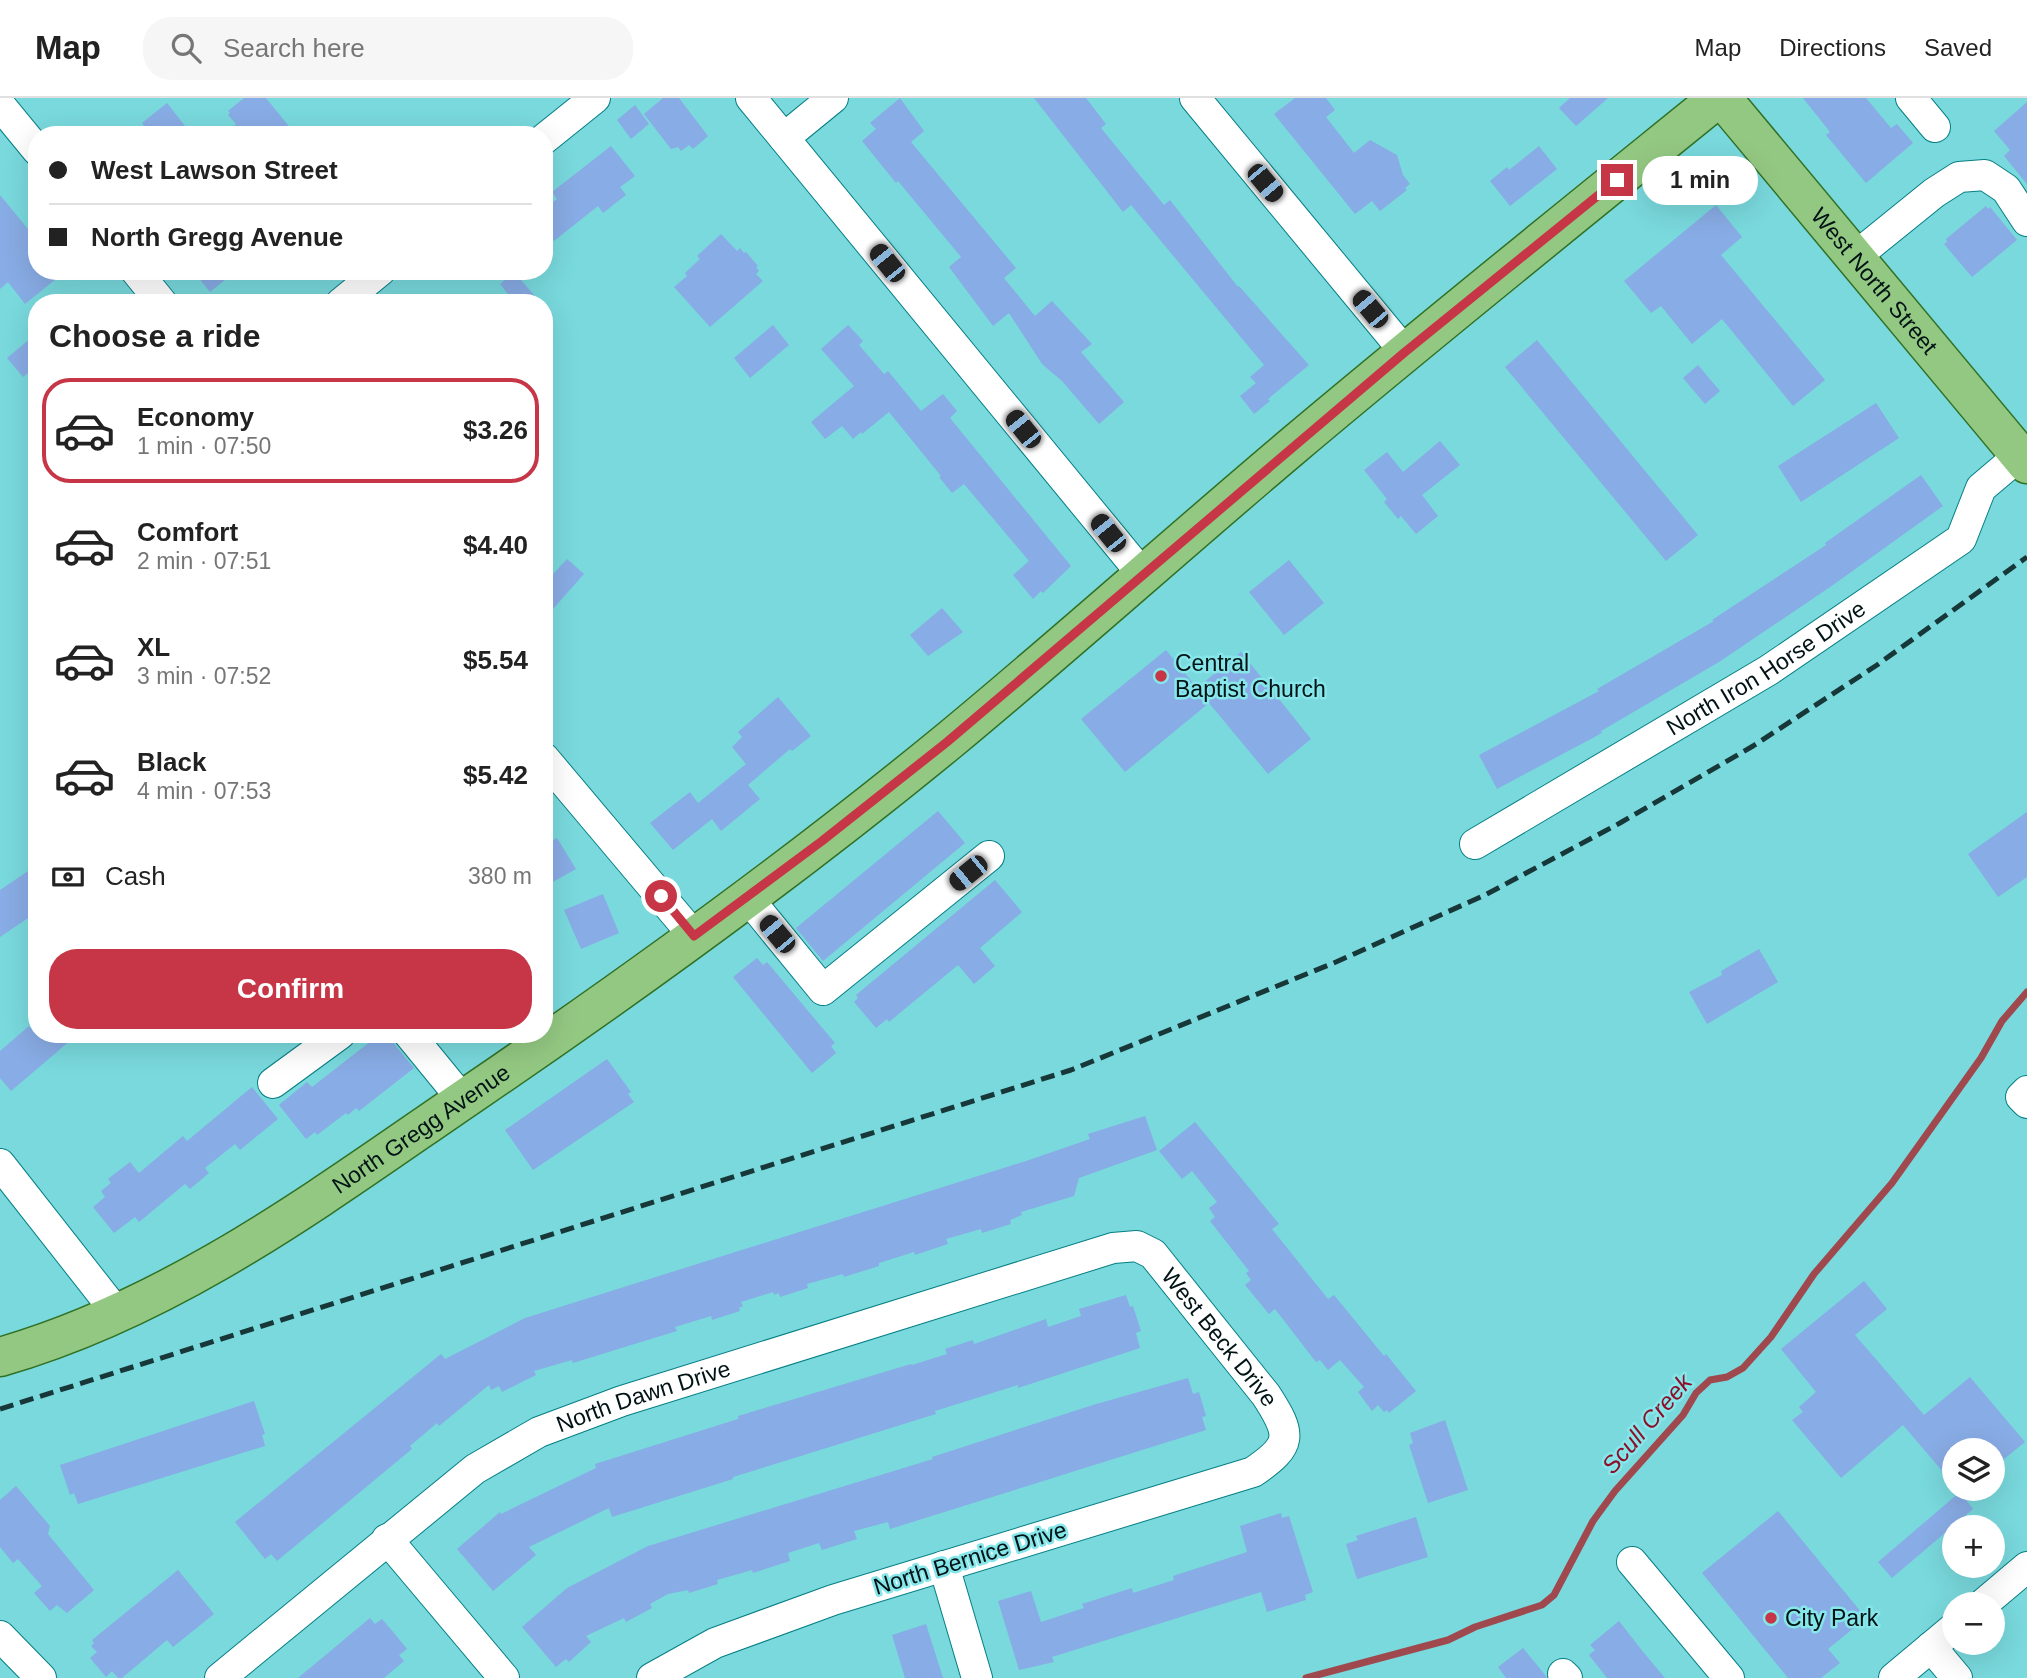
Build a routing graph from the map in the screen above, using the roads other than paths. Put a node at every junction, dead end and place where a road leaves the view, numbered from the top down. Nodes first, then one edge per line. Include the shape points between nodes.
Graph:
1 (595, 98) edge
2 (751, 98) edge
3 (833, 98) edge
4 (1195, 98) edge
5 (1720, 98) edge
6 (1911, 98) edge
7 (0, 105) edge
8 (1935, 127) dead end
9 (553, 132) edge
10 (784, 138) junction
11 (28, 139) edge
12 (2027, 221) edge
13 (1856, 257) junction
14 (143, 280) edge
15 (369, 280) edge
16 (155, 294) edge
17 (352, 294) edge
18 (1405, 352) junction
19 (2023, 459) edge
20 (1143, 575) junction
21 (553, 769) edge
22 (1475, 844) dead end
23 (989, 856) dead end
24 (747, 897) junction
25 (694, 936) junction
26 (553, 1038) edge
27 (328, 1043) edge
28 (416, 1043) edge
29 (546, 1043) edge
30 (273, 1083) dead end
31 (2027, 1091) edge
32 (463, 1100) junction
33 (2027, 1104) edge
34 (0, 1164) edge
35 (1137, 1246) joint
36 (117, 1312) junction
37 (0, 1357) edge
38 (1285, 1442) joint
39 (387, 1539) junction
40 (1632, 1562) dead end
41 (944, 1566) junction
42 (2027, 1568) edge
43 (1998, 1592) edge
44 (0, 1636) edge
45 (1942, 1638) edge
46 (1931, 1647) junction
47 (41, 1678) edge
48 (220, 1678) edge
49 (504, 1678) edge
50 (652, 1678) edge
51 (977, 1678) edge
52 (1729, 1678) edge
53 (1894, 1678) edge
54 (1957, 1678) edge

1 - 9 street
2 - 10 street
3 - 10 street
4 - 18 street
5 - 13 main road, West North Street
5 - 18 main road, North Gregg Avenue
6 - 8 street
7 - 11 street
10 - 20 street
12 - 13 street via 2006,190 1984,175 1959,177
13 - 19 main road, West North Street
14 - 16 street
15 - 17 street
18 - 20 main road, North Gregg Avenue
19 - 22 street, North Iron Horse Drive via 1981,488 1961,539 1769,670
20 - 24 main road, North Gregg Avenue via 947,742
21 - 25 street
23 - 24 street via 823,990
24 - 25 main road, North Gregg Avenue
25 - 26 main road, North Gregg Avenue
27 - 30 street
28 - 32 street
29 - 32 main road, North Gregg Avenue
31 - 33 street via 2021,1097
32 - 36 main road, North Gregg Avenue via 271,1230 215,1264
34 - 36 street
35 - 38 street, West Beck Drive via 1153,1254 1266,1395 1282,1419
35 - 39 street, North Dawn Drive via 1100,1252 622,1401 539,1432 475,1469
36 - 37 main road, North Gregg Avenue
38 - 41 street, North Bernice Drive via 1276,1456 1253,1472
39 - 48 street, North Dawn Drive
39 - 49 street
40 - 52 street
41 - 50 street, North Bernice Drive via 715,1643
41 - 51 street
42 - 43 street
44 - 47 street
45 - 46 street
46 - 53 street
46 - 54 street

